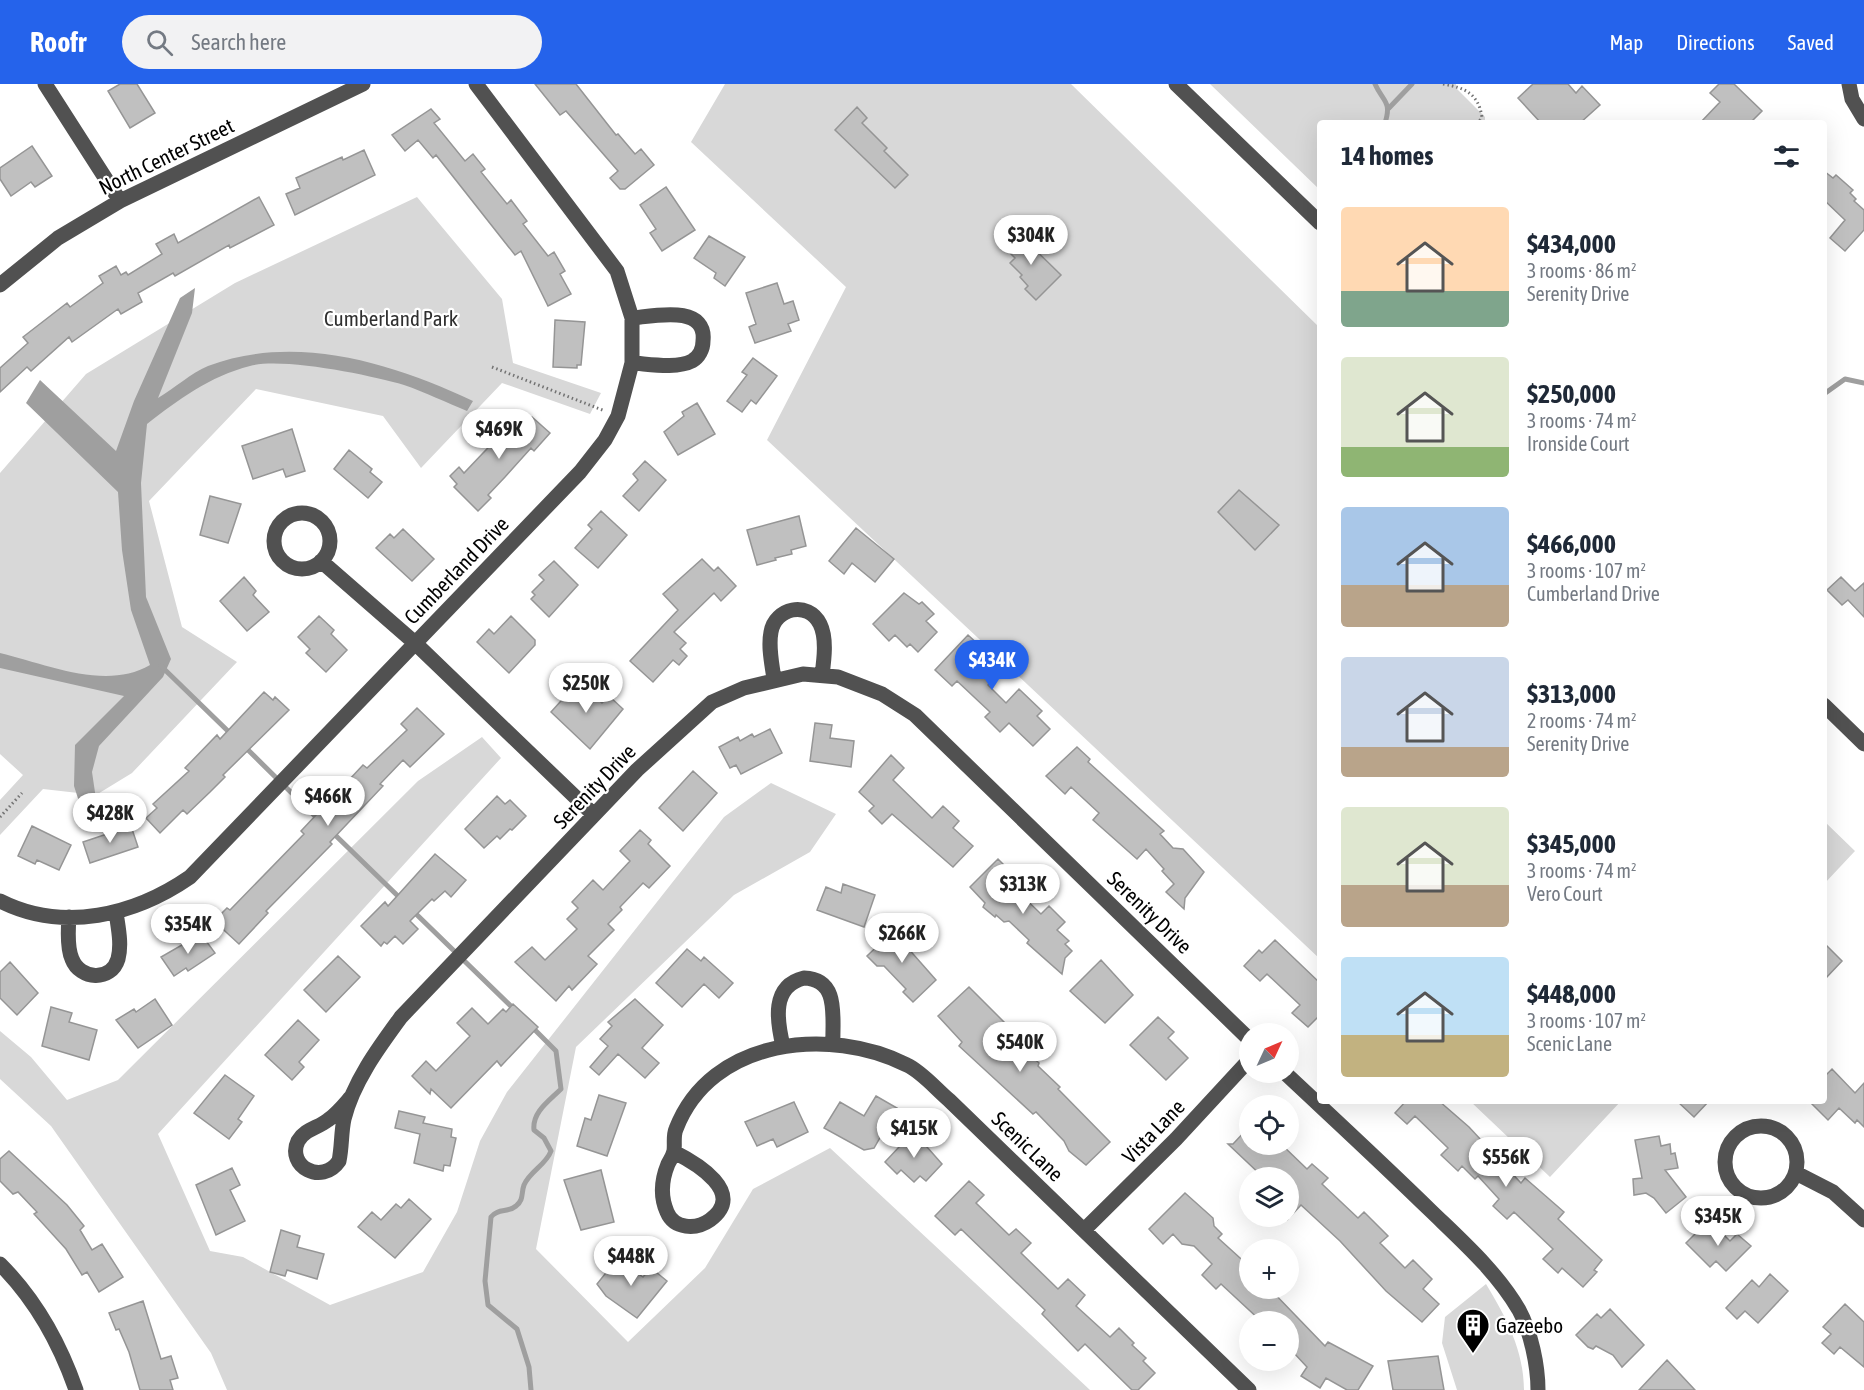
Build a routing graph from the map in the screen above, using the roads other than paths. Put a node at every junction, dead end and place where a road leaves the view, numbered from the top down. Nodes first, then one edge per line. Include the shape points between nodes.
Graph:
1 (45, 84) edge
2 (363, 84) edge
3 (476, 84) edge
4 (1176, 84) edge
5 (1849, 84) edge
6 (1864, 119) edge
7 (120, 201) junction
8 (1317, 219) edge
9 (0, 285) edge
10 (632, 318) junction
11 (632, 363) junction
12 (321, 561) dead end
13 (415, 643) junction
14 (822, 675) junction
15 (774, 680) junction
16 (1827, 708) edge
17 (1864, 744) edge
18 (594, 815) junction
19 (0, 901) edge
20 (116, 912) junction
21 (69, 917) junction
22 (1239, 1029) edge
23 (833, 1043) junction
24 (783, 1046) junction
25 (1239, 1071) edge
26 (1296, 1083) edge
27 (351, 1097) junction
28 (1317, 1103) edge
29 (1318, 1104) edge
30 (674, 1152) junction
31 (1796, 1173) junction
32 (1864, 1220) edge
33 (1084, 1230) junction
34 (0, 1264) edge
35 (76, 1390) edge
36 (1249, 1390) edge
37 (1538, 1390) edge

1 - 7 street
2 - 7 street, North Center Street
3 - 10 street, Cumberland Drive via 617,271
4 - 8 street
5 - 6 street via 1852,99
7 - 9 street, North Center Street via 58,238
10 - 11 street, Cumberland Drive
10 - 11 street via 687,315 698,323 704,338 700,352 689,362
11 - 13 street, Cumberland Drive via 618,416 605,440 580,472
12 - 13 street
13 - 18 street
13 - 20 street, Cumberland Drive via 207,862 154,900
14 - 15 street, Serenity Drive
14 - 15 street via 820,625 810,613 795,609 781,614 772,627
14 - 22 street, Serenity Drive via 882,694 915,715
15 - 18 street, Serenity Drive via 712,702
16 - 17 street
18 - 27 street, Serenity Drive via 401,1017
19 - 21 street, Cumberland Drive via 28,911
20 - 21 street, Cumberland Drive
20 - 21 street via 119,956 107,973 96,976 77,969 71,958
23 - 24 street, Scenic Lane
23 - 24 street via 830,995 821,982 804,978 786,988 779,1001
23 - 33 street, Scenic Lane via 878,1053 910,1066
24 - 30 street, Scenic Lane via 724,1068 704,1085 675,1131
25 - 33 street, Vista Lane
26 - 28 street
27 - 27 street, Serenity Drive via 335,1116 302,1135 296,1153 306,1170 324,1172 339,1161
29 - 37 street via 1465,1244 1503,1286 1526,1330
30 - 30 street, Scenic Lane via 664,1176 663,1202 675,1223 698,1226 711,1220 719,1209 719,1185 700,1167
31 - 31 street via 1783,1191 1773,1197 1749,1197 1738,1190 1725,1169 1729,1145 1747,1128 1771,1127 1790,1140 1796,1150
31 - 32 street via 1833,1192
33 - 36 street, Scenic Lane
34 - 35 street via 33,1302 66,1362

